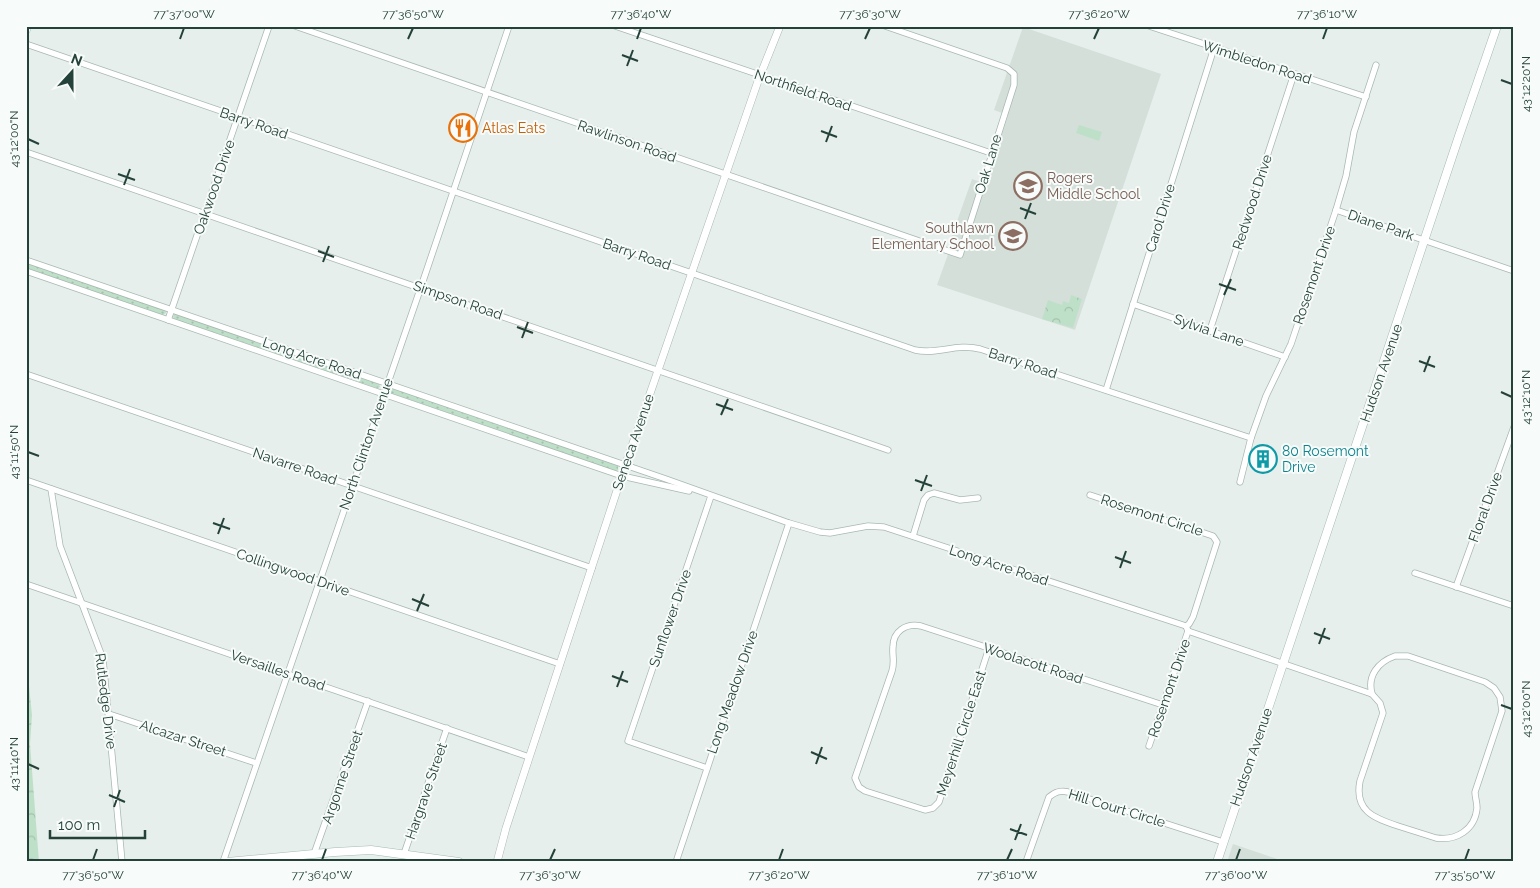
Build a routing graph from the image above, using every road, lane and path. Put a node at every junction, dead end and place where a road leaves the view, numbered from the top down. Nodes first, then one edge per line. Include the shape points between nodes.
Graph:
1 (269, 26) edge
2 (295, 26) edge
3 (615, 26) edge
4 (780, 26) edge
5 (885, 26) edge
6 (1149, 26) edge
7 (1498, 26) edge
8 (506, 27) edge
9 (26, 44) edge
10 (1214, 48) junction
11 (1376, 65) dead end
12 (1294, 74) junction
13 (760, 76) junction
14 (486, 93) junction
15 (1366, 97) junction
16 (238, 118) junction
17 (26, 152) edge
18 (991, 154) junction
19 (726, 174) junction
20 (453, 192) junction
21 (1336, 210) junction
22 (204, 214) junction
23 (1425, 240) junction
24 (960, 255) joint
25 (26, 260) edge
26 (1514, 271) edge
27 (26, 272) edge
28 (691, 273) junction
29 (421, 287) junction
30 (1133, 304) junction
31 (172, 309) junction
32 (168, 320) junction
33 (1210, 330) junction
34 (1285, 357) junction
35 (658, 370) junction
36 (26, 374) edge
37 (387, 384) junction
38 (1106, 390) junction
39 (383, 394) junction
40 (1514, 427) edge
41 (1251, 438) junction
42 (888, 450) dead end
43 (623, 471) junction
44 (26, 480) edge
45 (1240, 482) dead end
46 (352, 486) junction
47 (51, 489) junction
48 (1090, 495) dead end
49 (711, 496) junction
50 (978, 498) dead end
51 (789, 523) junction
52 (913, 536) junction
53 (1213, 536) joint
54 (592, 568) junction
55 (1415, 573) dead end
56 (319, 581) junction
57 (26, 584) edge
58 (1456, 587) junction
59 (82, 604) junction
60 (1514, 606) edge
61 (1187, 628) junction
62 (989, 648) junction
63 (560, 664) junction
64 (1282, 664) junction
65 (287, 673) junction
66 (1372, 694) junction
67 (368, 701) junction
68 (1163, 705) junction
69 (109, 714) junction
70 (447, 728) junction
71 (1149, 746) dead end
72 (530, 757) junction
73 (256, 763) junction
74 (706, 768) junction
75 (925, 810) joint
76 (1223, 842) junction
77 (314, 854) junction
78 (404, 854) junction
79 (122, 862) edge
80 (223, 862) edge
81 (227, 862) edge
82 (459, 862) edge
83 (497, 862) edge
84 (676, 862) edge
85 (1026, 862) edge
86 (1216, 862) edge

1 - 16 street, Oakwood Drive
2 - 14 street, Rawlinson Road
3 - 13 street, Northfield Road
4 - 13 street, Seneca Avenue
5 - 18 street, Oak Lane via 1007,68 1014,74 1014,85
6 - 10 street, Wimbledon Road
7 - 23 main road, Hudson Avenue
8 - 14 street, North Clinton Avenue
9 - 16 street, Barry Road
10 - 12 street, Wimbledon Road
10 - 30 street, Carol Drive
11 - 15 street, Rosemont Drive
12 - 15 street, Wimbledon Road
12 - 33 street, Redwood Drive
13 - 18 street, Northfield Road
13 - 19 street, Seneca Avenue
14 - 19 street, Rawlinson Road
14 - 20 street, North Clinton Avenue
15 - 21 street, Rosemont Drive via 1354,132
16 - 20 street, Barry Road
16 - 22 street, Oakwood Drive
17 - 22 street, Simpson Road
18 - 24 street, Oak Lane
19 - 24 street, Rawlinson Road
19 - 28 street, Seneca Avenue
20 - 28 street, Barry Road
20 - 29 street, North Clinton Avenue
21 - 23 street, Diane Park
21 - 34 street, Rosemont Drive
22 - 29 street, Simpson Road
22 - 31 street, Oakwood Drive
23 - 26 street, Diane Park
23 - 64 main road, Hudson Avenue
25 - 31 street, Long Acre Road
27 - 32 street, Long Acre Road
28 - 35 street, Seneca Avenue
28 - 38 street, Barry Road via 917,351 974,347
29 - 35 street, Simpson Road
29 - 37 street, North Clinton Avenue
30 - 33 street, Sylvia Lane
30 - 38 street, Carol Drive
31 - 32 street, Oakwood Drive
31 - 37 street, Long Acre Road
32 - 39 street, Long Acre Road
33 - 34 street, Sylvia Lane
34 - 41 street, Rosemont Drive
35 - 42 street, Simpson Road
35 - 43 street, Seneca Avenue
36 - 46 street, Navarre Road
37 - 39 street, North Clinton Avenue
37 - 43 street, Long Acre Road
38 - 41 street, Barry Road
39 - 43 street, Long Acre Road
39 - 46 street, North Clinton Avenue
40 - 58 street, Floral Drive
41 - 45 street, Rosemont Drive
43 - 49 street, Long Acre Road
43 - 49 street, Long Acre Road
43 - 54 street, Seneca Avenue
44 - 47 street, Collingwood Drive
46 - 54 street, Navarre Road
46 - 56 street, North Clinton Avenue
47 - 56 street, Collingwood Drive
47 - 59 street, Rutledge Drive via 60,546
48 - 53 street, Rosemont Circle
49 - 51 street, Long Acre Road
49 - 74 street, Sunflower Drive via 628,741
50 - 52 street via 960,500 934,493 928,495
51 - 52 street, Long Acre Road via 830,533 876,526
51 - 74 street, Long Meadow Drive
52 - 61 street, Long Acre Road
53 - 61 street, Rosemont Drive via 1217,542
54 - 63 street, Seneca Avenue
55 - 58 street
56 - 63 street, Collingwood Drive
56 - 65 street, North Clinton Avenue
57 - 59 street, Versailles Road
58 - 60 street
59 - 65 street, Versailles Road
59 - 69 street, Rutledge Drive via 104,659
61 - 64 street, Long Acre Road
61 - 68 street, Rosemont Drive
62 - 68 street, Woolacott Road
62 - 75 street, Meyerhill Circle East via 939,802
62 - 75 street, Woolacott Road via 911,624 902,628 894,640 892,671 855,778 865,791
63 - 72 street, Seneca Avenue
64 - 66 street, Long Acre Road
64 - 76 main road, Hudson Avenue
65 - 67 street, Versailles Road
65 - 73 street, North Clinton Avenue
66 - 66 street via 1383,713 1360,781 1362,805 1373,817 1386,822 1436,838 1458,836 1471,825 1476,814 1476,792 1501,716 1500,697 1485,682 1408,656 1389,658 1378,666 1371,679
67 - 70 street, Versailles Road
67 - 77 street, Argonne Street
68 - 71 street, Rosemont Drive
69 - 73 street, Alcazar Street
69 - 79 street, Rutledge Drive
70 - 72 street, Versailles Road
70 - 78 street, Hargrave Street
72 - 83 street, Seneca Avenue
73 - 80 street, North Clinton Avenue
74 - 84 street, Long Meadow Drive
76 - 85 street, Hill Court Circle via 1062,791 1049,797
76 - 86 main road, Hudson Avenue
77 - 78 main road via 371,850
77 - 81 main road
78 - 82 main road

